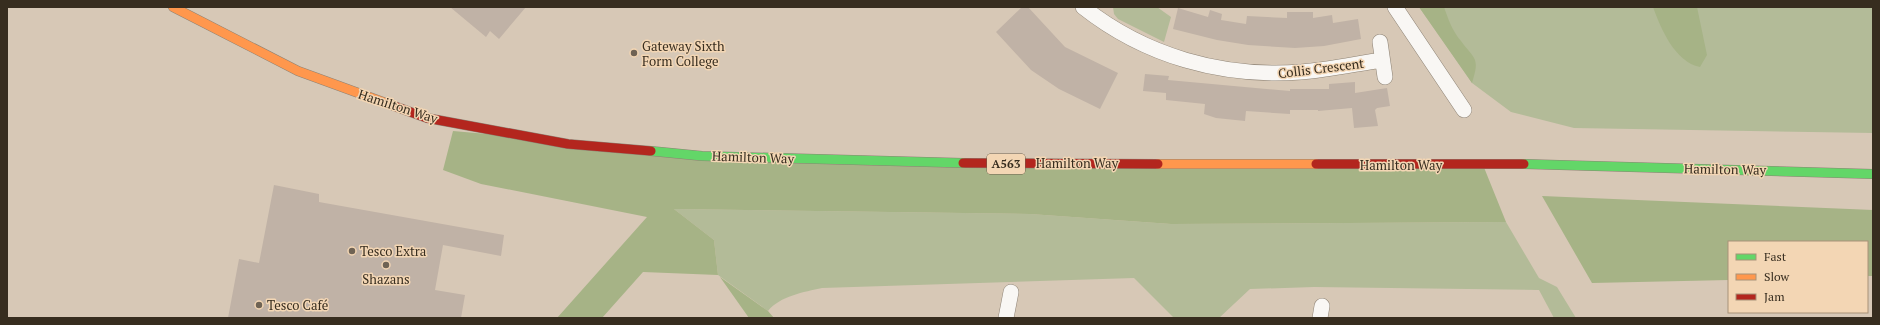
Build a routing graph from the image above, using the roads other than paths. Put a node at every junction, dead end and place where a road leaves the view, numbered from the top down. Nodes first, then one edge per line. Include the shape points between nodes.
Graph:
1 (173, 7) edge
2 (1395, 7) edge
3 (1092, 10) edge
4 (1380, 42) dead end
5 (1382, 60) junction
6 (1385, 78) dead end
7 (1464, 110) dead end
8 (1870, 172) edge
9 (1011, 292) dead end
10 (1006, 318) edge

1 - 8 highway, Hamilton Way / A563 via 298,72 427,118 568,144 702,156 987,164 1520,164
2 - 7 street
3 - 5 street, Collis Crescent via 1125,35 1156,51 1189,62 1234,71 1266,74 1303,72
4 - 5 street, Collis Crescent
5 - 6 street, Collis Crescent
9 - 10 street

